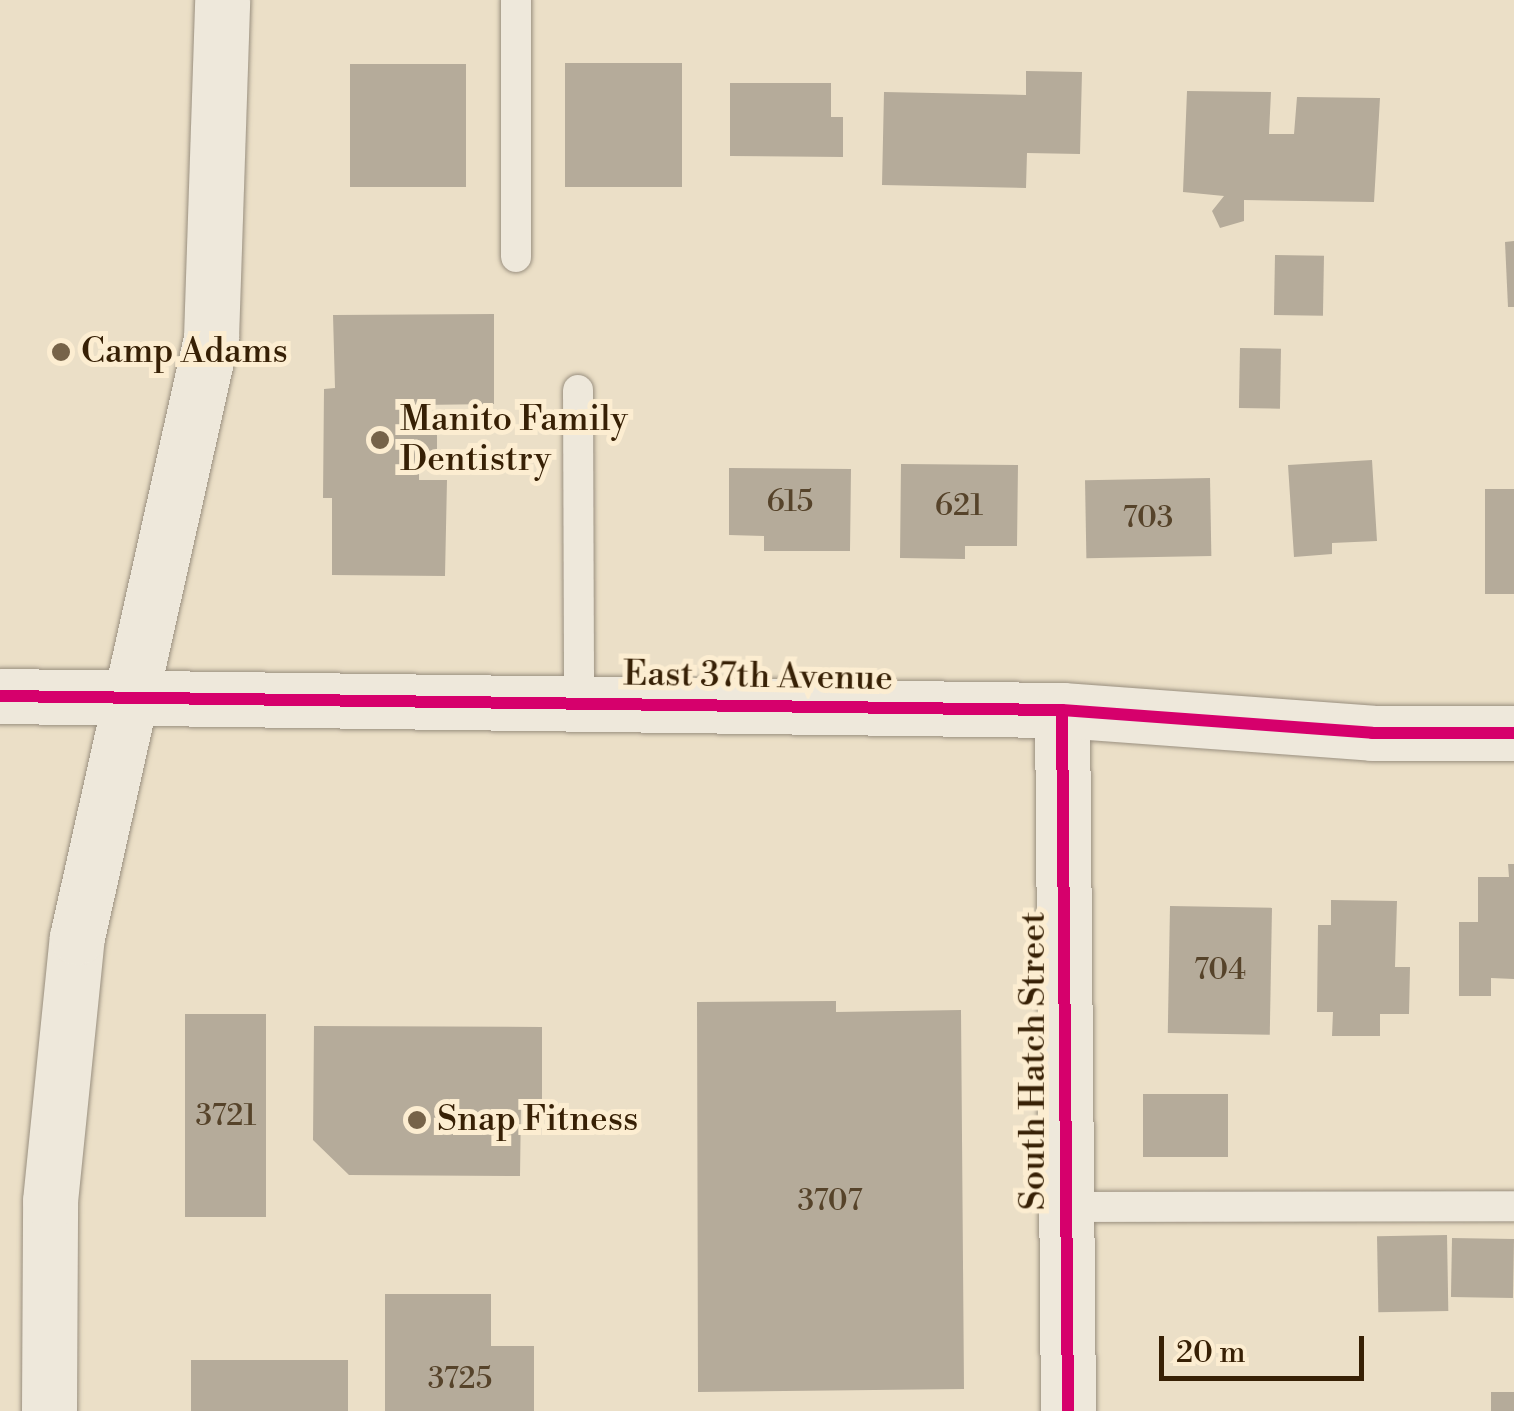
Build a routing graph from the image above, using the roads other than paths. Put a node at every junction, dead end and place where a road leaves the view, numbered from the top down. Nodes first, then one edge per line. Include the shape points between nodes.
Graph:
1 (222, 0) edge
2 (516, 0) edge
3 (516, 258) dead end
4 (578, 390) dead end
5 (0, 696) edge
6 (135, 700) junction
7 (579, 705) junction
8 (1062, 710) junction
9 (1514, 733) edge
10 (1514, 1206) edge
11 (1066, 1207) junction
12 (49, 1411) edge
13 (1068, 1411) edge

1 - 6 street via 210,338
2 - 3 lane
4 - 7 lane
5 - 6 street, East 37th Avenue
6 - 7 street, East 37th Avenue
6 - 12 street via 77,937 50,1202
7 - 8 street, East 37th Avenue
8 - 9 street, East 37th Avenue via 1372,734
8 - 11 street, South Hatch Street
10 - 11 lane
11 - 13 street, South Hatch Street

